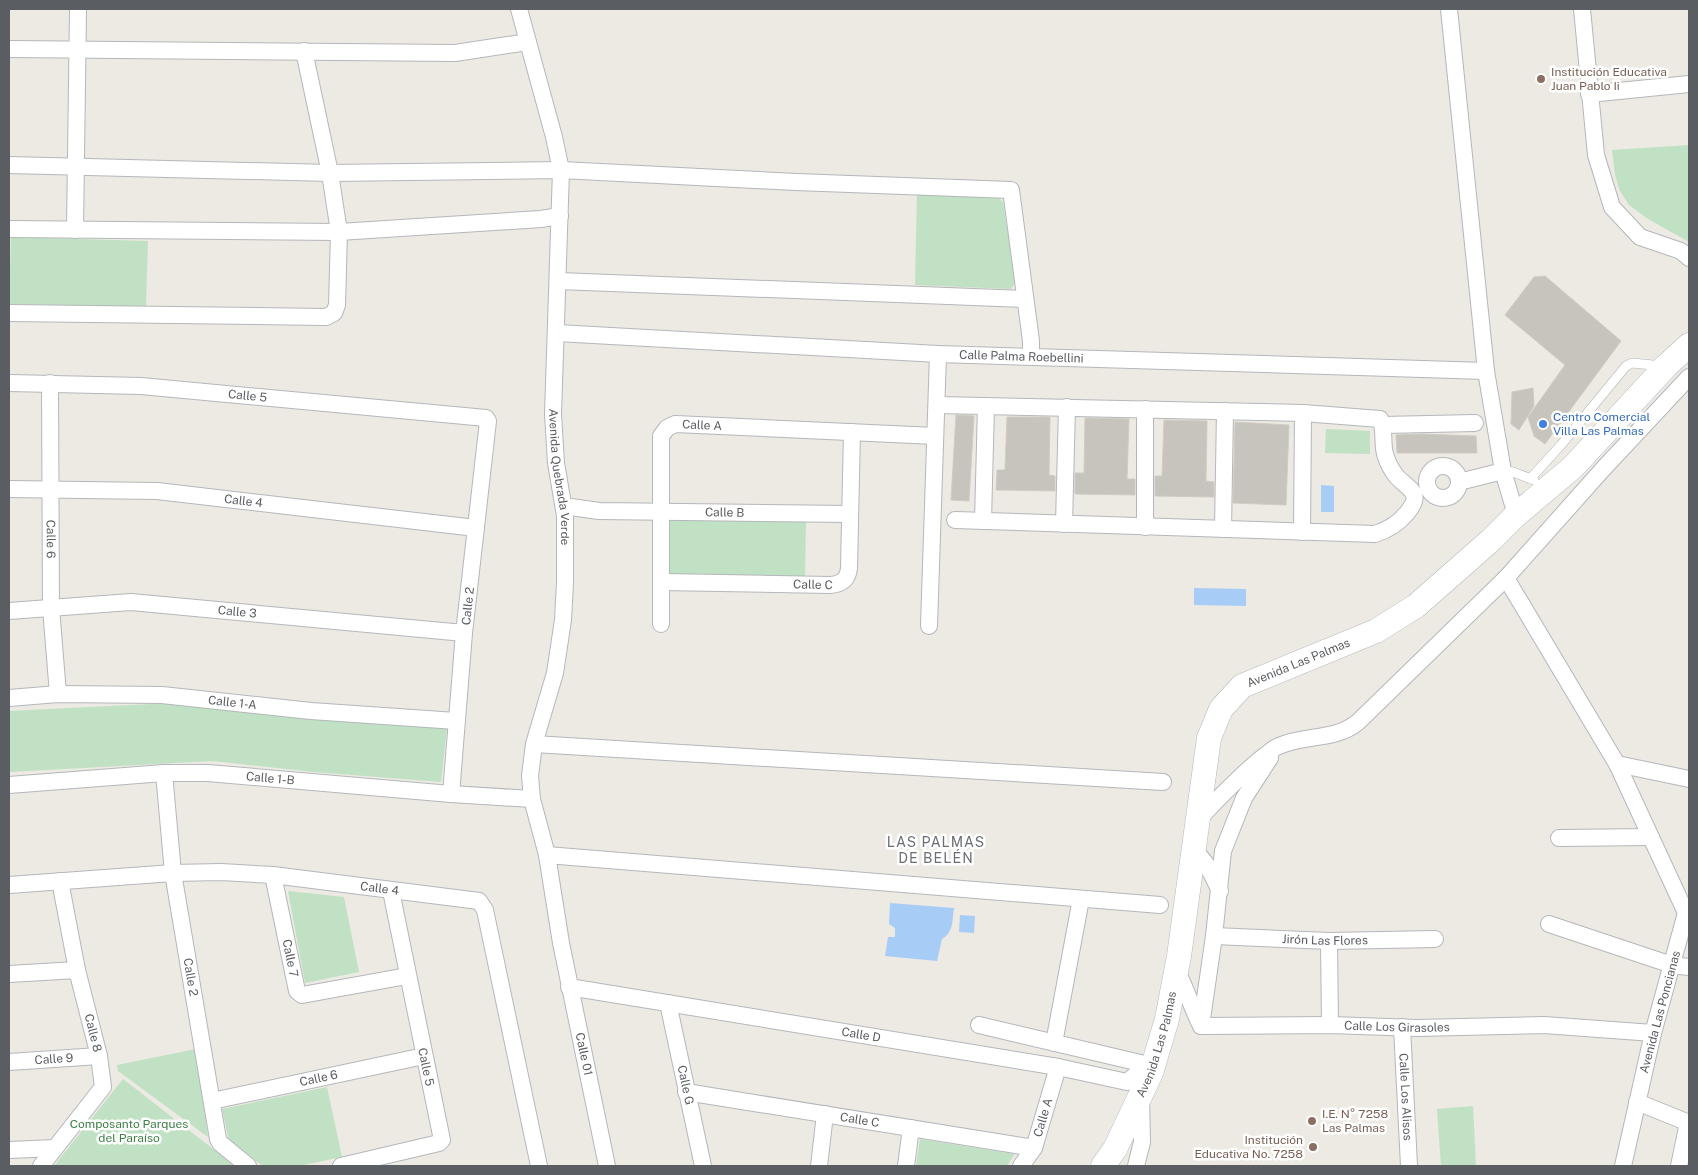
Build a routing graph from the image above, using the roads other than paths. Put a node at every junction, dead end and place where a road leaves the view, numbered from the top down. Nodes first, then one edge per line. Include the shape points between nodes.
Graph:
1 (78, 9) edge
2 (519, 9) edge
3 (1449, 9) edge
4 (1582, 9) edge
5 (528, 42) junction
6 (9, 49) edge
7 (78, 50) junction
8 (304, 51) junction
9 (1689, 84) edge
10 (1589, 94) junction
11 (9, 165) edge
12 (76, 167) junction
13 (561, 170) junction
14 (330, 173) junction
15 (560, 216) junction
16 (9, 229) edge
17 (75, 230) junction
18 (339, 232) junction
19 (1689, 258) edge
20 (558, 281) junction
21 (1024, 300) junction
22 (9, 313) edge
23 (557, 333) junction
24 (1689, 345) edge
25 (938, 354) junction
26 (1031, 357) junction
27 (1666, 366) junction
28 (1486, 371) junction
29 (1689, 377) edge
30 (9, 382) edge
31 (50, 383) junction
32 (937, 404) junction
33 (986, 406) junction
34 (1067, 407) junction
35 (1145, 409) junction
36 (1225, 411) junction
37 (1303, 413) junction
38 (486, 418) joint
39 (1475, 423) dead end
40 (1383, 425) junction
41 (852, 432) junction
42 (935, 436) junction
43 (1503, 470) junction
44 (1530, 479) junction
45 (1459, 482) junction
46 (1554, 484) junction
47 (9, 489) edge
48 (50, 490) junction
49 (1420, 490) junction
50 (1576, 500) junction
51 (564, 511) junction
52 (661, 512) junction
53 (850, 514) junction
54 (1516, 515) junction
55 (955, 520) dead end
56 (983, 521) junction
57 (1064, 524) junction
58 (1145, 527) junction
59 (476, 528) junction
60 (1223, 529) junction
61 (1302, 532) junction
62 (1506, 578) junction
63 (661, 582) junction
64 (51, 608) junction
65 (9, 612) edge
66 (661, 624) dead end
67 (929, 626) dead end
68 (464, 633) junction
69 (58, 694) junction
70 (9, 698) edge
71 (456, 721) junction
72 (534, 744) junction
73 (1278, 746) junction
74 (1617, 764) junction
75 (164, 773) junction
76 (1689, 779) edge
77 (1163, 782) dead end
78 (9, 785) edge
79 (451, 794) junction
80 (532, 799) junction
81 (1197, 821) junction
82 (1651, 837) junction
83 (1558, 838) dead end
84 (1194, 849) junction
85 (546, 855) junction
86 (173, 873) junction
87 (273, 875) junction
88 (60, 881) junction
89 (9, 885) edge
90 (391, 891) junction
91 (1220, 891) junction
92 (1081, 899) junction
93 (1160, 905) dead end
94 (1549, 924) dead end
95 (1214, 936) junction
96 (1435, 939) dead end
97 (1330, 941) junction
98 (561, 943) joint
99 (1672, 965) junction
100 (1689, 967) edge
101 (77, 970) junction
102 (1177, 971) junction
103 (9, 974) edge
104 (407, 976) junction
105 (569, 987) junction
106 (668, 1003) junction
107 (979, 1025) dead end
108 (1330, 1025) junction
109 (1201, 1026) junction
110 (1402, 1026) junction
111 (1653, 1033) junction
112 (1054, 1043) junction
113 (99, 1056) junction
114 (424, 1056) junction
115 (9, 1062) edge
116 (1150, 1066) junction
117 (1058, 1067) junction
118 (686, 1092) junction
119 (1141, 1095) junction
120 (212, 1101) junction
121 (1637, 1102) junction
122 (826, 1114) junction
123 (1688, 1123) edge
124 (911, 1128) junction
125 (55, 1148) junction
126 (1034, 1148) junction
127 (9, 1150) edge
128 (41, 1166) edge
129 (248, 1166) edge
130 (341, 1166) edge
131 (538, 1166) edge
132 (608, 1166) edge
133 (702, 1166) edge
134 (819, 1166) edge
135 (906, 1166) edge
136 (1021, 1166) edge
137 (1103, 1166) edge
138 (1136, 1166) edge
139 (1409, 1166) edge
140 (1623, 1166) edge
141 (1679, 1166) edge

1 - 7 street
2 - 5 street, Avenida Quebrada Verde
3 - 28 street
4 - 10 street
5 - 8 street via 456,52
5 - 13 street, Avenida Quebrada Verde
6 - 7 street
7 - 8 street
7 - 12 street
8 - 14 street
9 - 10 street
10 - 19 street via 1596,155 1612,207 1640,237 1681,251
11 - 12 street
12 - 14 street
12 - 17 street
13 - 14 street
13 - 15 street, Avenida Quebrada Verde
13 - 21 street via 1011,190
14 - 18 street
15 - 18 street via 541,220
15 - 20 street, Avenida Quebrada Verde
16 - 17 street
17 - 18 street
18 - 22 street via 337,304 334,314 326,317
20 - 21 street
20 - 23 street, Avenida Quebrada Verde
21 - 26 street
23 - 25 street, Calle Palma Roebellini
23 - 51 street, Avenida Quebrada Verde via 554,414 556,463
24 - 27 main road, Avenida Las Palmas
25 - 26 street, Calle Palma Roebellini
25 - 32 street
26 - 28 street, Calle Palma Roebellini
27 - 44 lane via 1632,363 1626,366
27 - 46 main road, Avenida Las Palmas via 1574,467
28 - 43 street
29 - 50 street
30 - 31 street, Calle 5
31 - 38 street, Calle 5 via 141,386
31 - 48 street, Calle 6
32 - 33 street
32 - 42 street
33 - 34 street
33 - 56 street
34 - 35 street
34 - 57 street
35 - 36 street
35 - 58 street
36 - 37 street
36 - 60 street
37 - 40 street via 1380,419
37 - 61 street
38 - 59 street, Calle 2
39 - 40 street
40 - 49 street via 1385,456 1396,476
41 - 42 street, Calle A
41 - 52 street, Calle A via 671,425 661,436
41 - 53 street, Calle C
42 - 67 street
43 - 44 lane
43 - 45 street
43 - 54 street
44 - 46 lane
45 - 49 street via 1456,492 1448,498 1438,498
45 - 49 street via 1456,473 1444,466 1431,471
46 - 50 street
46 - 54 main road, Avenida Las Palmas
47 - 48 street, Calle 4
48 - 59 street, Calle 4 via 157,491
48 - 64 street, Calle 6
49 - 61 street via 1414,504 1389,530 1375,534
50 - 62 street
51 - 52 street, Calle B
51 - 72 street, Avenida Quebrada Verde via 563,620 555,673
52 - 53 street, Calle B
52 - 63 street, Calle A
53 - 63 street, Calle C via 849,568 842,582 830,585
54 - 81 main road, Avenida Las Palmas via 1416,606 1376,631 1242,686 1221,709 1209,738
55 - 56 street
56 - 57 street
57 - 58 street
58 - 60 street
59 - 68 street, Calle 2
60 - 61 street
62 - 73 street via 1351,728 1333,736
62 - 74 street, Avenida Las Poncianas
63 - 66 street, Calle A
64 - 65 street, Calle 3
64 - 68 street, Calle 3 via 132,602
64 - 69 street, Calle 6
68 - 71 street, Calle 2
69 - 70 street, Calle 1-A
69 - 71 street, Calle 1-A via 162,695 311,711
71 - 79 street, Calle 2
72 - 77 street
72 - 80 street, Avenida Quebrada Verde via 530,776
73 - 81 street via 1234,781
73 - 91 street via 1244,798 1223,851
74 - 76 street
74 - 82 street, Avenida Las Poncianas
75 - 78 street, Calle 1-B
75 - 79 street, Calle 1-B via 208,773
75 - 86 street, Calle 2
79 - 80 street, Calle 1-B
80 - 85 street, Avenida Quebrada Verde
81 - 84 main road, Avenida Las Palmas
82 - 83 street
82 - 99 street, Avenida Las Poncianas via 1686,913
84 - 91 street via 1207,865
84 - 102 main road, Avenida Las Palmas
85 - 92 street
85 - 98 street, Avenida Quebrada Verde
86 - 87 street, Calle 4
86 - 88 street, Calle 4
86 - 120 street, Calle 2
87 - 90 street, Calle 4
87 - 104 street, Calle 7 via 297,991 302,994
88 - 89 street, Calle 4
88 - 101 street, Calle 8
90 - 104 street, Calle 5
90 - 131 street, Calle 4 via 470,899 479,901 485,910
91 - 95 street
92 - 93 street
92 - 112 street
94 - 99 street
95 - 97 street, Jirón Las Flores
95 - 109 street
96 - 97 street, Jirón Las Flores
97 - 108 street
98 - 105 street, Calle 01
99 - 100 street
99 - 111 street, Avenida Las Poncianas
101 - 103 street
101 - 113 street, Calle 8
102 - 109 street
102 - 116 main road, Avenida Las Palmas via 1167,1019
104 - 114 street, Calle 5
105 - 106 street, Calle D
105 - 132 street, Calle 01
106 - 117 street, Calle D
106 - 118 street, Calle G
107 - 112 street
108 - 109 street, Calle Los Girasoles
108 - 110 street, Calle Los Girasoles
110 - 111 street, Calle Los Girasoles via 1544,1025
110 - 139 street, Calle Los Alisos
111 - 121 street, Avenida Las Poncianas
112 - 116 street
113 - 115 street, Calle 9
113 - 125 street, Calle 8 via 103,1087
114 - 120 street, Calle 6
114 - 130 street, Calle 5 via 441,1141
116 - 117 street, Calle D via 1127,1082
116 - 119 main road, Avenida Las Palmas
117 - 126 street, Calle A
118 - 122 street, Calle C
118 - 133 street, Calle G
119 - 137 main road, Avenida Las Palmas via 1115,1149
119 - 138 street via 1142,1142
120 - 129 street, Calle 2 via 220,1143
121 - 123 street
121 - 140 street, Avenida Las Poncianas
122 - 124 street, Calle C
122 - 134 street
123 - 141 street
124 - 126 street, Calle C
124 - 135 street
125 - 127 street
125 - 128 street, Calle 8
126 - 136 street, Calle A

